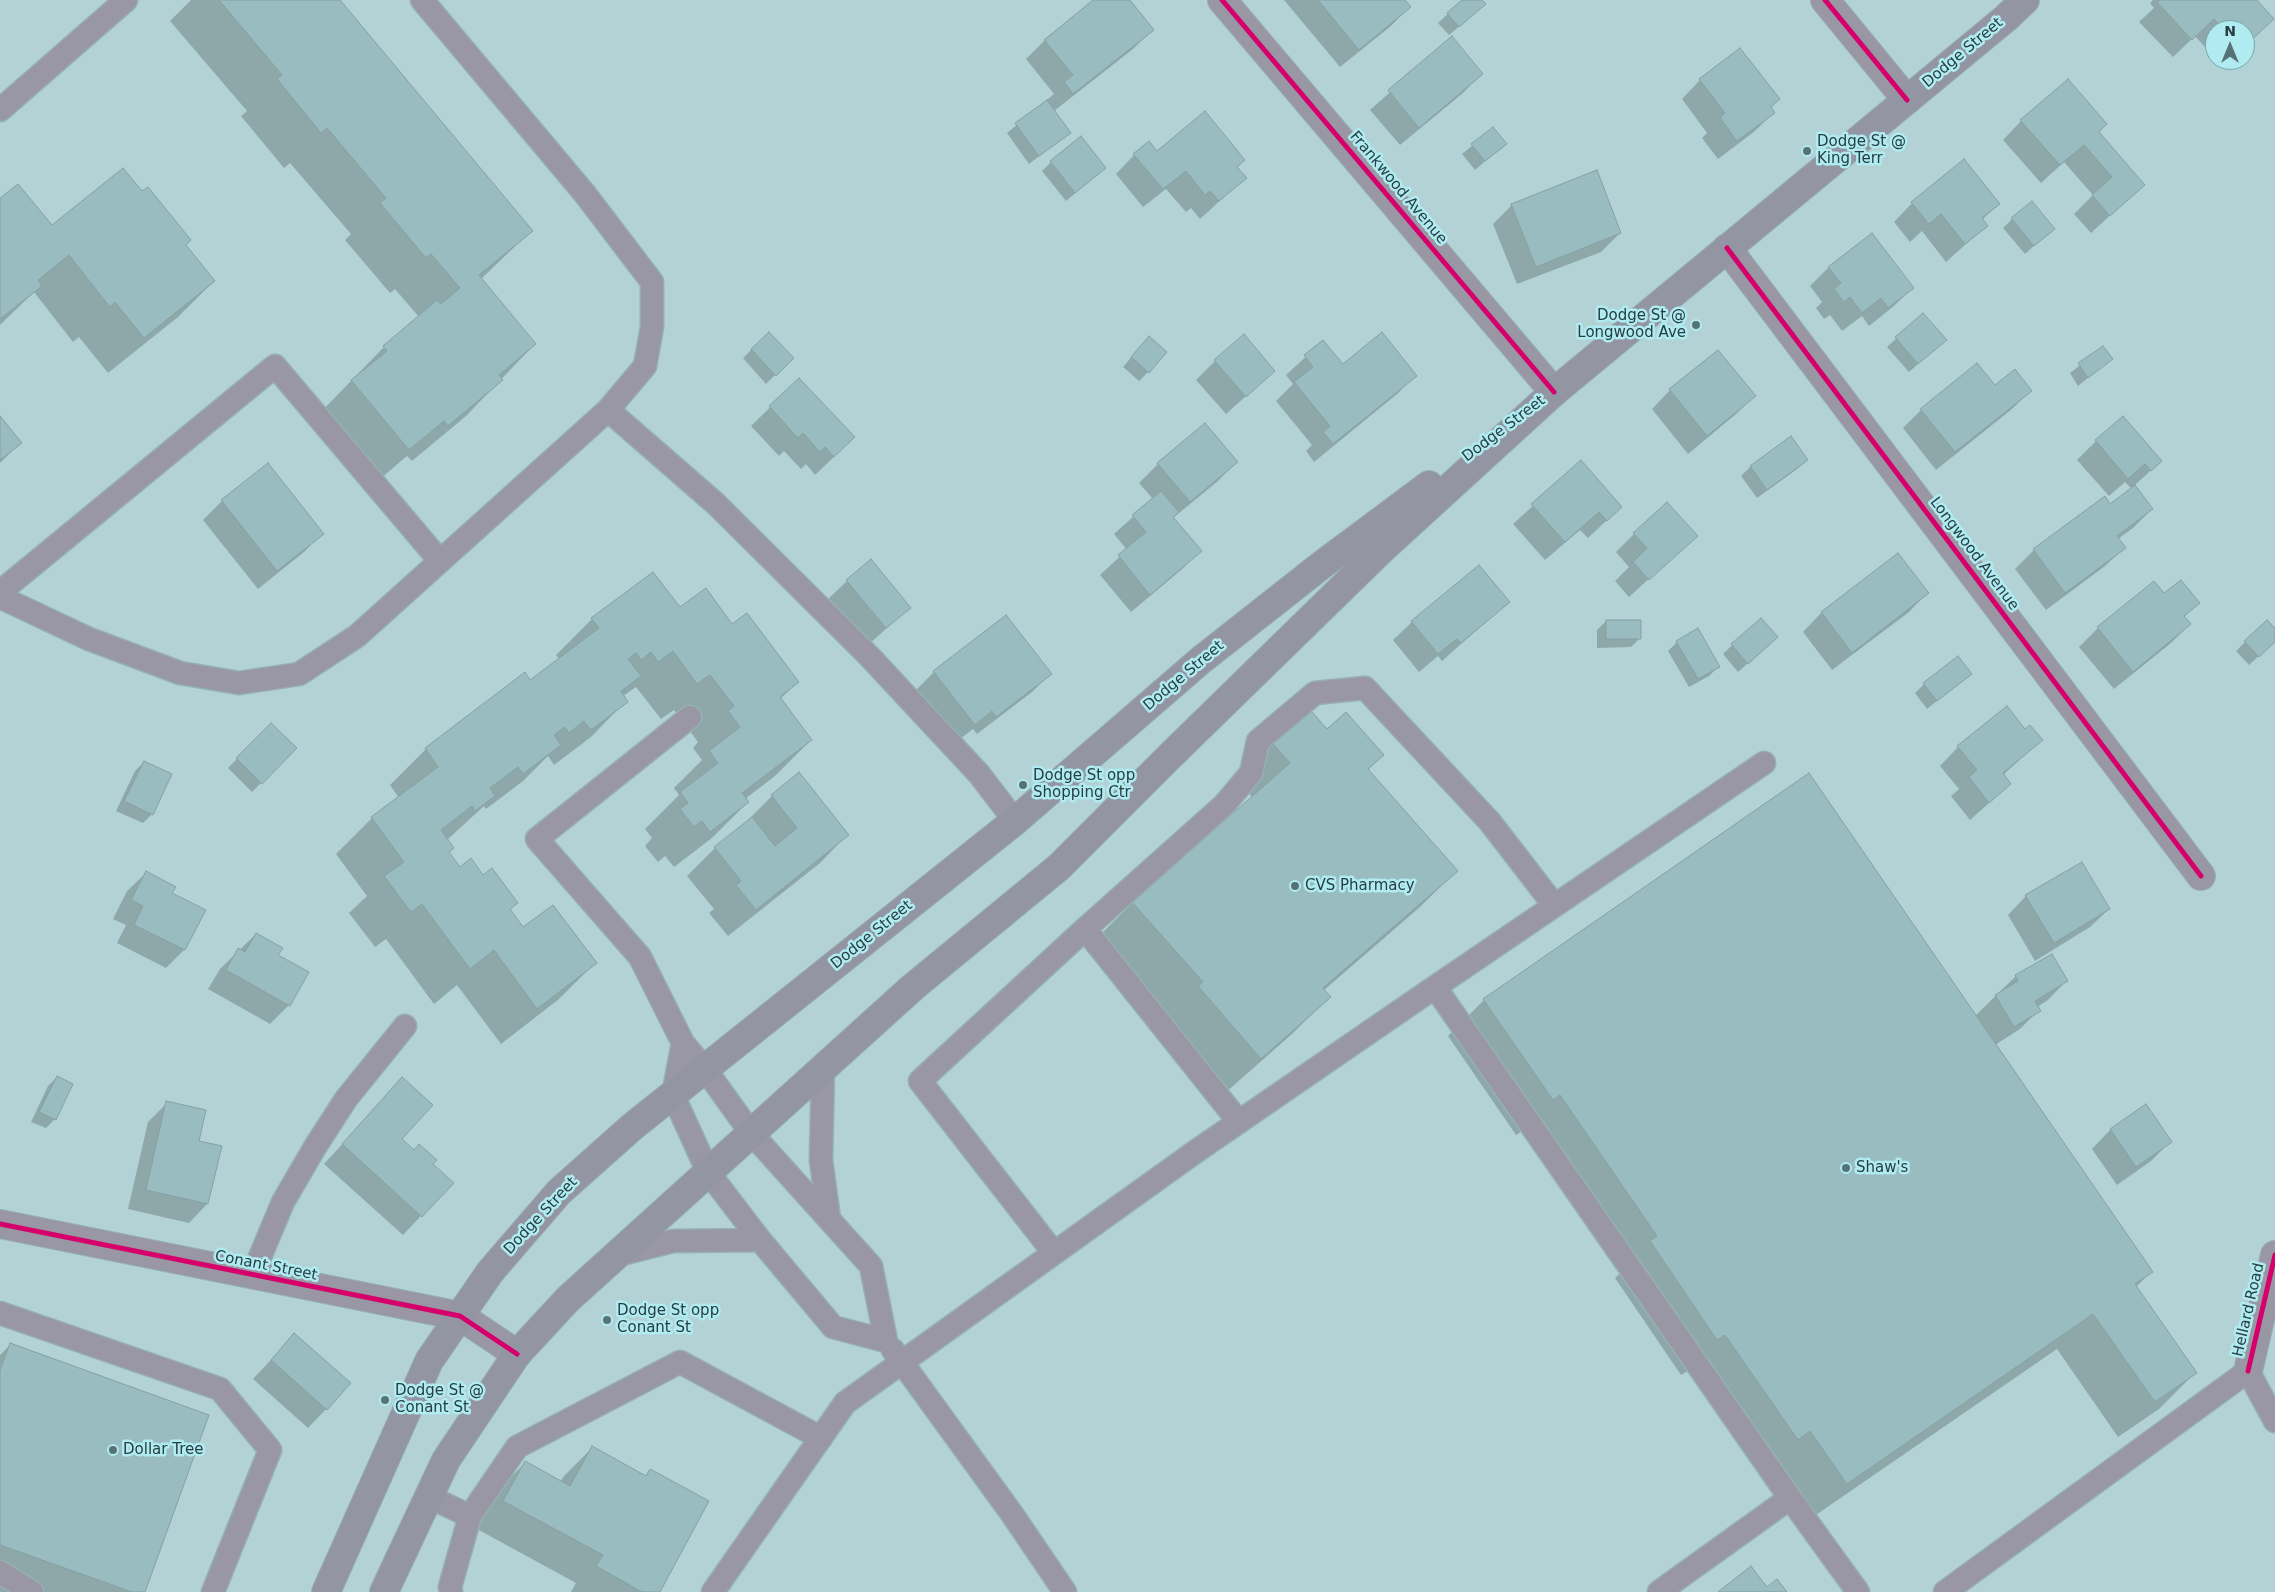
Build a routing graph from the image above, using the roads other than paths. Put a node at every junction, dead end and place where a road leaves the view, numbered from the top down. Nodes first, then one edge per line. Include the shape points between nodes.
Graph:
1 (126, 0) edge
2 (422, 0) edge
3 (1222, 0) edge
4 (1825, 0) edge
5 (2025, 0) edge
6 (1907, 100) junction
7 (0, 110) edge
8 (1728, 248) junction
9 (1554, 392) junction
10 (608, 410) junction
11 (440, 561) junction
12 (0, 592) edge
13 (0, 597) edge
14 (690, 717) dead end
15 (1764, 763) dead end
16 (1015, 821) junction
17 (2201, 876) dead end
18 (1554, 905) junction
19 (1085, 929) junction
20 (1435, 987) junction
21 (405, 1026) dead end
22 (683, 1043) junction
23 (823, 1068) junction
24 (705, 1069) junction
25 (673, 1095) junction
26 (1239, 1122) junction
27 (751, 1133) junction
28 (708, 1172) junction
29 (830, 1219) junction
30 (0, 1224) edge
31 (760, 1240) junction
32 (1054, 1253) junction
33 (2275, 1255) edge
34 (613, 1257) junction
35 (252, 1276) junction
36 (0, 1313) edge
37 (460, 1316) junction
38 (886, 1341) junction
39 (517, 1354) junction
40 (902, 1362) junction
41 (2248, 1371) junction
42 (2275, 1421) edge
43 (821, 1438) junction
44 (429, 1496) junction
45 (1790, 1498) junction
46 (470, 1516) junction
47 (0, 1572) edge
48 (32, 1592) edge
49 (213, 1592) edge
50 (326, 1592) edge
51 (384, 1592) edge
52 (451, 1592) edge
53 (713, 1592) edge
54 (1065, 1592) edge
55 (1659, 1592) edge
56 (1858, 1592) edge
57 (1945, 1592) edge

1 - 7 lane
2 - 10 lane via 584,194 652,282 652,327 645,366
3 - 9 street, Frankwood Avenue
4 - 6 street
5 - 6 main road, Dodge Street
6 - 8 main road, Dodge Street
8 - 9 main road, Dodge Street
8 - 17 street, Longwood Avenue
9 - 16 main road, Dodge Street via 1323,564 1201,660
9 - 23 main road, Dodge Street via 1379,552 1059,867 913,987
10 - 11 lane
10 - 16 lane via 716,504 869,656 979,774
11 - 12 lane via 274,366
11 - 13 lane via 357,636 299,674 240,683 180,673 89,639
14 - 22 lane via 538,838 640,957
15 - 18 lane
16 - 24 main road, Dodge Street
18 - 19 lane via 1490,822 1365,688 1315,694 1258,741 1251,773 1224,805
18 - 20 lane
19 - 26 lane
19 - 32 lane via 920,1081
20 - 26 lane
20 - 45 lane
21 - 35 lane via 346,1099 315,1147 283,1202
22 - 24 lane
22 - 25 lane
23 - 27 main road, Dodge Street
23 - 29 lane via 822,1160
24 - 25 main road, Dodge Street
24 - 27 lane
25 - 28 lane
25 - 37 main road, Dodge Street via 559,1192 490,1272
26 - 32 lane
27 - 28 main road, Dodge Street
27 - 29 lane
28 - 31 lane
28 - 34 main road, Dodge Street
29 - 38 lane via 871,1266
30 - 35 street, Conant Street
31 - 34 lane via 673,1241
31 - 38 lane via 833,1327
32 - 40 lane
33 - 41 street, Hellard Road
34 - 39 main road, Dodge Street
35 - 37 street, Conant Street
36 - 49 lane via 220,1389 270,1450
37 - 39 street, Conant Street
37 - 50 main road, Dodge Street via 429,1361
38 - 40 lane
39 - 44 main road, Dodge Street via 446,1460
40 - 43 lane via 845,1403
40 - 54 lane
41 - 42 lane
41 - 57 lane
43 - 46 lane via 680,1362 517,1447
43 - 53 lane
44 - 46 lane
44 - 51 main road, Dodge Street
45 - 55 lane
45 - 56 lane
46 - 52 lane
47 - 48 lane

